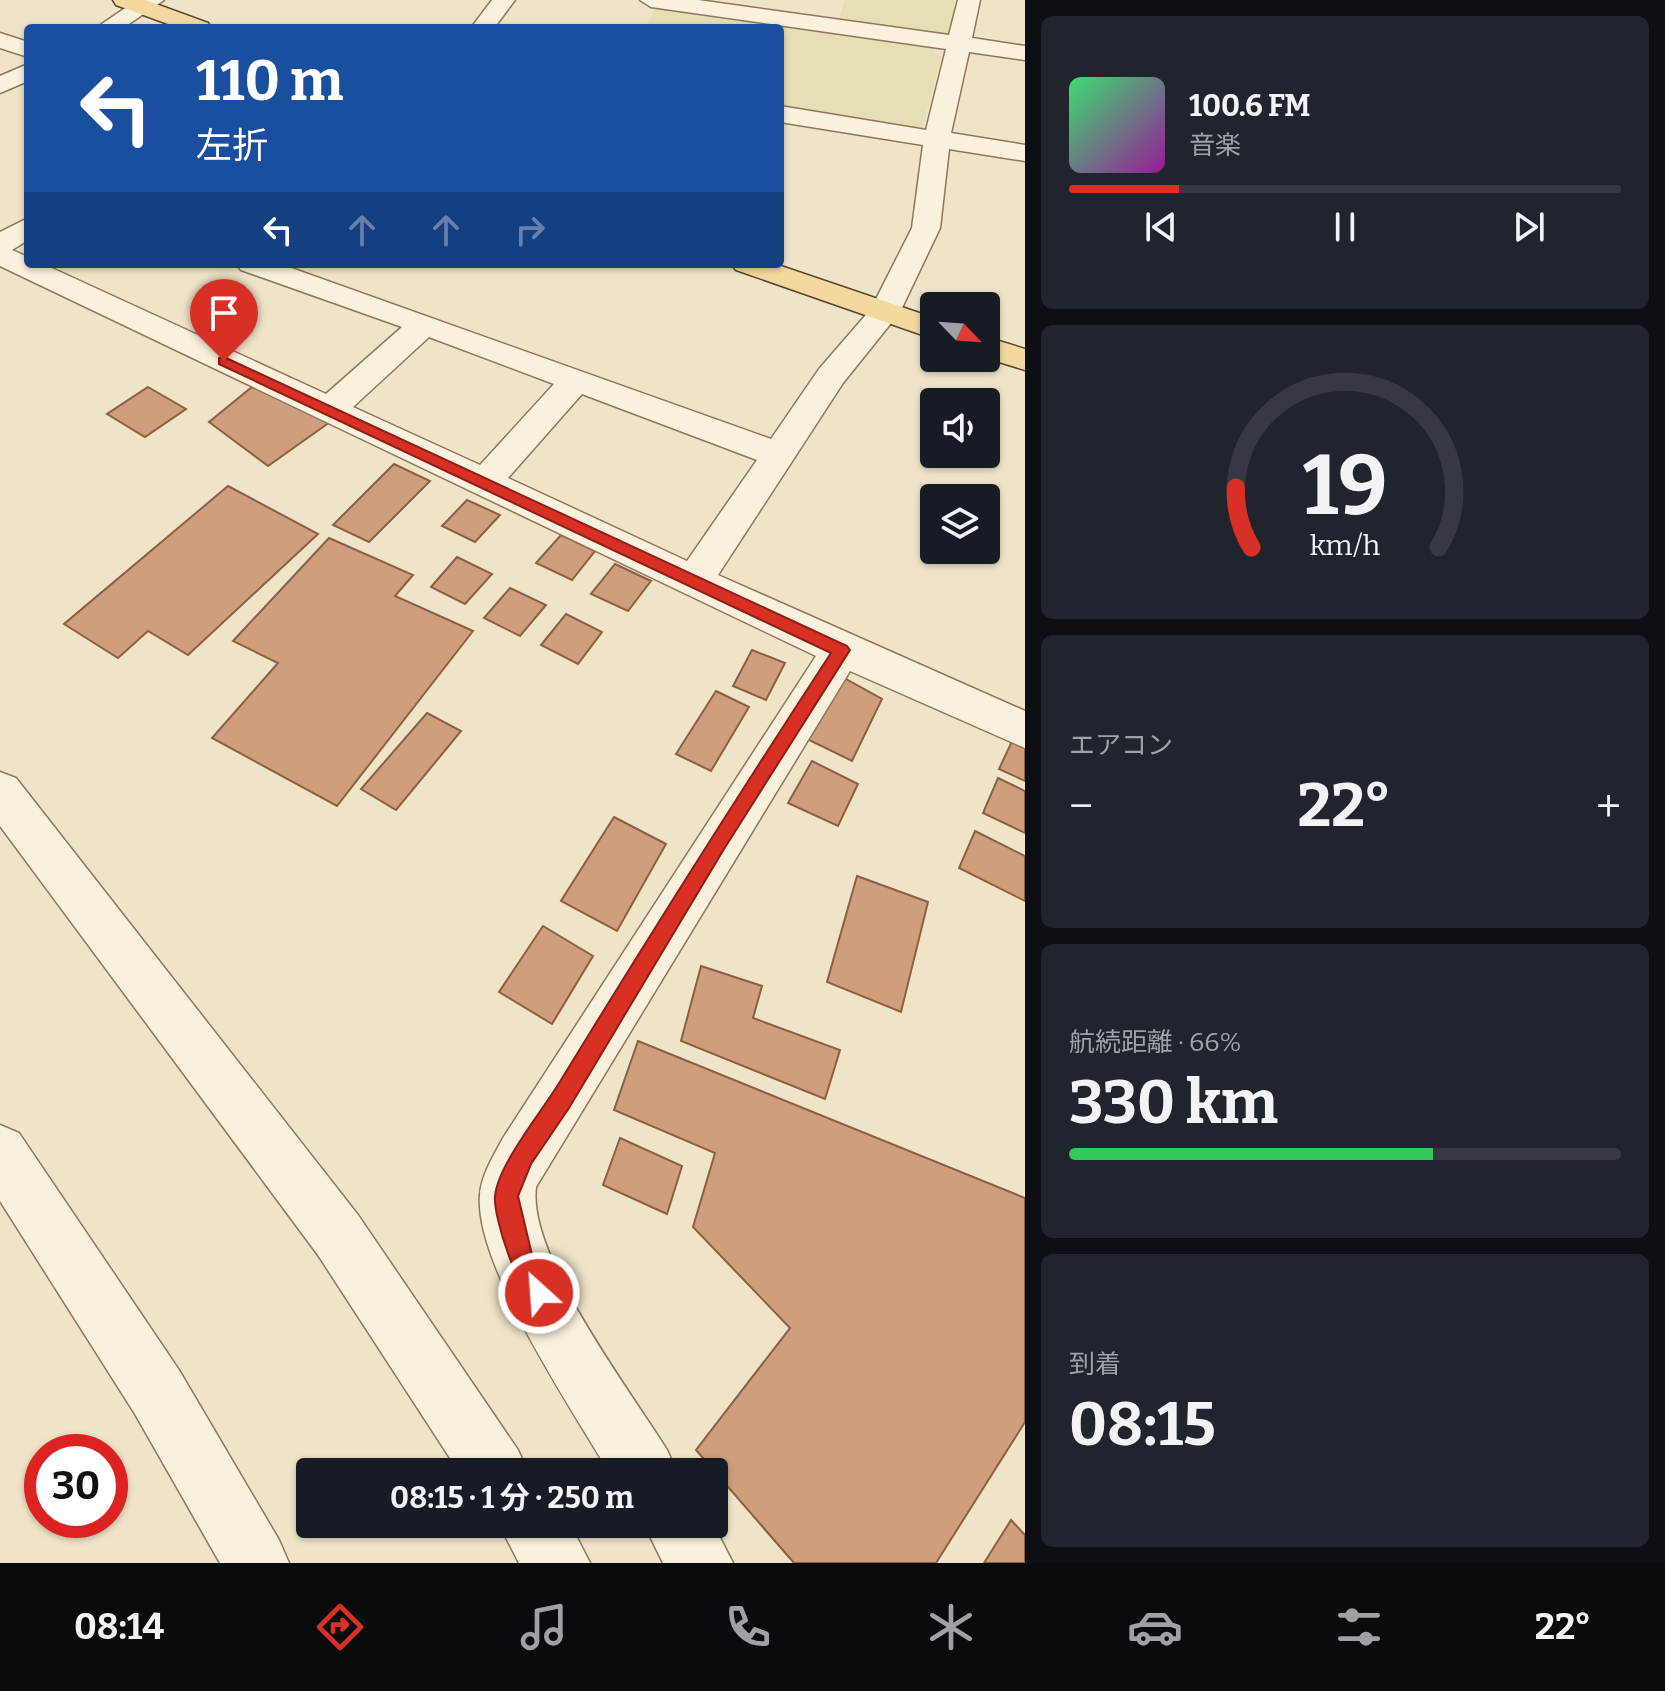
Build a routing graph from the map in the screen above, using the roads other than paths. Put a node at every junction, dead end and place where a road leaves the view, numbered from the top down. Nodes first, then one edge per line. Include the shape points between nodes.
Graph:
1 (504, 0) edge
2 (651, 0) edge
3 (969, 0) edge
4 (140, 3) edge
5 (112, 24) edge
6 (190, 24) edge
7 (485, 24) edge
8 (0, 40) edge
9 (959, 44) junction
10 (24, 49) edge
11 (1025, 53) edge
12 (24, 73) edge
13 (0, 86) edge
14 (784, 115) edge
15 (937, 139) junction
16 (1025, 153) edge
17 (24, 230) edge
18 (0, 245) edge
19 (0, 255) edge
20 (24, 266) edge
21 (28, 268) edge
22 (263, 268) edge
23 (758, 268) edge
24 (885, 312) junction
25 (424, 324) junction
26 (920, 324) edge
27 (1000, 352) edge
28 (1025, 360) edge
29 (576, 380) junction
30 (329, 410) junction
31 (778, 455) junction
32 (485, 482) junction
33 (695, 579) junction
34 (842, 650) junction
35 (1025, 730) edge
36 (0, 791) edge
37 (0, 1152) edge
38 (487, 1458) edge
39 (637, 1458) edge
40 (540, 1538) edge
41 (685, 1538) edge
42 (256, 1563) edge
43 (557, 1563) edge
44 (700, 1563) edge

1 - 7 street
2 - 9 street
3 - 9 street
4 - 5 street
4 - 6 main road
8 - 10 street
9 - 11 street
9 - 15 street
12 - 13 street
14 - 15 street
15 - 16 street
15 - 24 street via 926,228
17 - 18 street
19 - 20 street
21 - 30 street
22 - 25 street
23 - 24 main road
24 - 26 main road
24 - 31 street via 831,376
25 - 29 street
25 - 30 street
27 - 28 main road
29 - 31 street
29 - 32 street
30 - 32 street
31 - 33 street
32 - 33 street
33 - 34 street
34 - 35 street
34 - 39 street via 523,1156 506,1196 524,1267
36 - 38 street via 338,1235
37 - 42 street via 157,1392
40 - 43 street
41 - 44 street

